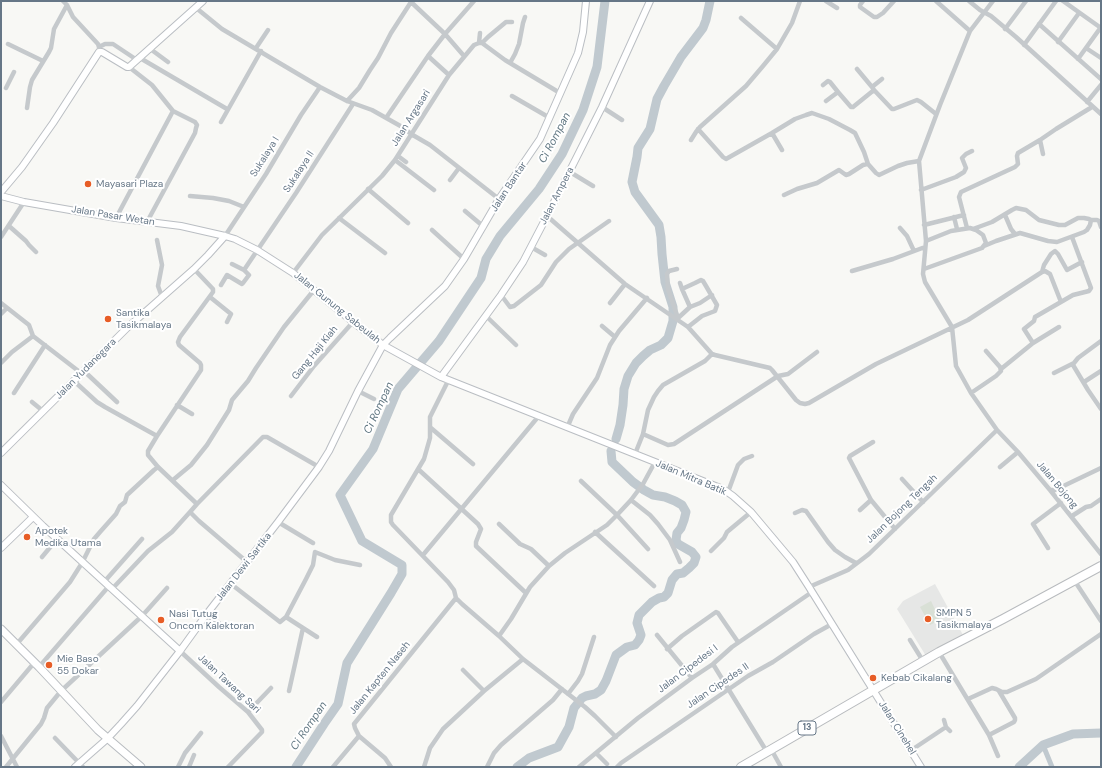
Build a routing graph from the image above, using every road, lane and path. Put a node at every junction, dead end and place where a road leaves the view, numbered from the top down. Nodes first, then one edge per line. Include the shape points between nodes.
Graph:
1 (203, 1) edge
2 (474, 1) edge
3 (586, 1) edge
4 (650, 1) edge
5 (800, 1) edge
6 (826, 1) edge
7 (863, 1) edge
8 (894, 1) edge
9 (936, 1) edge
10 (969, 1) edge
11 (993, 1) edge
12 (1026, 1) edge
13 (1056, 1) edge
14 (1062, 1) edge
15 (412, 2) edge
16 (65, 3) edge
17 (195, 7) junction
18 (837, 8) dead end
19 (984, 12) junction
20 (1079, 13) junction
21 (525, 17) dead end
22 (741, 18) dead end
23 (512, 22) dead end
24 (1039, 24) junction
25 (1101, 28) edge
26 (1006, 29) junction
27 (268, 30) dead end
28 (970, 31) junction
29 (480, 33) dead end
30 (445, 34) junction
31 (1058, 42) junction
32 (481, 43) junction
33 (8, 44) dead end
34 (1024, 45) junction
35 (149, 48) junction
36 (256, 48) junction
37 (777, 48) junction
38 (1086, 48) junction
39 (99, 49) junction
40 (261, 51) junction
41 (428, 56) junction
42 (464, 56) junction
43 (1101, 58) edge
44 (138, 59) junction
45 (1078, 59) junction
46 (43, 61) junction
47 (168, 62) dead end
48 (510, 63) junction
49 (128, 68) junction
50 (857, 69) dead end
51 (14, 72) dead end
52 (449, 75) junction
53 (882, 79) dead end
54 (1101, 79) edge
55 (823, 85) dead end
56 (1101, 85) edge
57 (320, 87) junction
58 (6, 88) dead end
59 (873, 89) junction
60 (838, 92) junction
61 (560, 93) junction
62 (512, 96) dead end
63 (826, 101) dead end
64 (347, 102) junction
65 (1087, 102) junction
66 (353, 104) junction
67 (602, 107) junction
68 (1092, 107) junction
69 (26, 108) dead end
70 (227, 110) junction
71 (173, 111) junction
72 (936, 114) junction
73 (1101, 114) edge
74 (386, 118) junction
75 (550, 118) junction
76 (622, 120) dead end
77 (221, 122) dead end
78 (698, 129) junction
79 (772, 133) junction
80 (411, 134) junction
81 (691, 140) dead end
82 (1040, 140) junction
83 (782, 150) dead end
84 (972, 151) dead end
85 (1043, 154) dead end
86 (396, 158) junction
87 (919, 161) junction
88 (406, 162) dead end
89 (868, 164) junction
90 (459, 168) junction
91 (570, 172) junction
92 (450, 180) dead end
93 (593, 186) dead end
94 (368, 189) junction
95 (434, 190) dead end
96 (921, 190) junction
97 (1, 192) edge
98 (784, 195) dead end
99 (1, 196) edge
100 (190, 196) dead end
101 (499, 199) junction
102 (24, 202) junction
103 (244, 206) junction
104 (464, 211) dead end
105 (964, 215) junction
106 (1005, 215) junction
107 (547, 216) junction
108 (116, 218) junction
109 (339, 218) junction
110 (954, 218) junction
111 (1091, 220) junction
112 (609, 221) dead end
113 (147, 222) junction
114 (408, 223) dead end
115 (924, 225) junction
116 (9, 226) junction
117 (484, 226) junction
118 (1101, 227) edge
119 (900, 228) dead end
120 (967, 228) junction
121 (957, 229) junction
122 (973, 229) junction
123 (432, 230) dead end
124 (1015, 234) junction
125 (225, 236) junction
126 (1, 237) edge
127 (1072, 237) junction
128 (157, 240) dead end
129 (926, 241) junction
130 (579, 243) junction
131 (984, 246) junction
132 (531, 247) junction
133 (925, 247) junction
134 (257, 250) junction
135 (914, 251) junction
136 (36, 252) dead end
137 (384, 253) dead end
138 (544, 255) dead end
139 (464, 259) junction
140 (1082, 262) junction
141 (232, 264) dead end
142 (677, 268) dead end
143 (194, 269) junction
144 (924, 269) junction
145 (244, 270) junction
146 (852, 271) dead end
147 (293, 272) junction
148 (1042, 272) junction
149 (680, 283) dead end
150 (626, 284) junction
151 (221, 285) dead end
152 (682, 289) junction
153 (314, 290) junction
154 (501, 295) junction
155 (712, 296) junction
156 (162, 297) junction
157 (210, 297) junction
158 (647, 298) junction
159 (1061, 302) junction
160 (1, 303) edge
161 (610, 303) dead end
162 (690, 307) junction
163 (7, 308) junction
164 (1, 314) edge
165 (486, 316) junction
166 (675, 318) junction
167 (227, 322) dead end
168 (353, 322) junction
169 (602, 326) dead end
170 (688, 327) junction
171 (1059, 327) dead end
172 (952, 328) junction
173 (33, 336) junction
174 (615, 337) junction
175 (1101, 341) edge
176 (1033, 344) junction
177 (45, 345) junction
178 (383, 345) junction
179 (516, 345) dead end
180 (986, 351) dead end
181 (817, 352) dead end
182 (712, 354) junction
183 (1, 363) edge
184 (1074, 363) junction
185 (1001, 369) junction
186 (1101, 371) edge
187 (82, 372) junction
188 (1054, 373) dead end
189 (778, 376) junction
190 (440, 377) junction
191 (74, 381) junction
192 (448, 381) junction
193 (1084, 382) junction
194 (358, 391) junction
195 (14, 393) dead end
196 (971, 393) junction
197 (291, 396) dead end
198 (374, 399) dead end
199 (32, 402) dead end
200 (117, 402) dead end
201 (1099, 402) edge
202 (177, 405) junction
203 (1101, 409) edge
204 (43, 411) junction
205 (192, 414) dead end
206 (538, 417) junction
207 (431, 428) junction
208 (567, 428) junction
209 (997, 430) junction
210 (643, 434) junction
211 (157, 436) junction
212 (873, 442) dead end
213 (1018, 452) junction
214 (1, 453) edge
215 (635, 454) junction
216 (752, 456) dead end
217 (655, 462) junction
218 (474, 464) dead end
219 (1000, 466) dead end
220 (158, 467) junction
221 (319, 467) junction
222 (1101, 468) edge
223 (418, 469) junction
224 (902, 479) dead end
225 (173, 480) junction
226 (581, 481) dead end
227 (1, 485) edge
228 (1050, 490) junction
229 (728, 492) junction
230 (1101, 499) edge
231 (631, 500) junction
232 (871, 500) junction
233 (923, 502) junction
234 (1061, 503) junction
235 (197, 504) junction
236 (461, 509) junction
237 (860, 510) dead end
238 (190, 512) junction
239 (750, 512) junction
240 (795, 513) dead end
241 (617, 515) junction
242 (1072, 516) junction
243 (33, 517) junction
244 (278, 522) junction
245 (499, 524) dead end
246 (895, 529) junction
247 (596, 532) junction
248 (57, 539) junction
249 (142, 539) dead end
250 (313, 543) dead end
251 (1, 548) edge
252 (1048, 548) dead end
253 (648, 549) dead end
254 (711, 551) dead end
255 (1101, 554) edge
256 (423, 555) junction
257 (42, 557) dead end
258 (247, 562) junction
259 (680, 562) dead end
260 (82, 563) junction
261 (856, 563) junction
262 (360, 565) dead end
263 (550, 566) junction
264 (1101, 566) edge
265 (1074, 580) junction
266 (230, 584) junction
267 (108, 586) junction
268 (654, 586) dead end
269 (167, 588) dead end
270 (811, 589) junction
271 (526, 593) junction
272 (456, 598) junction
273 (206, 615) junction
274 (142, 616) junction
275 (286, 617) junction
276 (1101, 620) edge
277 (219, 623) dead end
278 (832, 624) junction
279 (303, 628) junction
280 (1, 629) edge
281 (1101, 634) edge
282 (499, 636) junction
283 (657, 636) dead end
284 (317, 637) dead end
285 (594, 637) dead end
286 (910, 640) dead end
287 (738, 642) junction
288 (16, 645) junction
289 (667, 649) junction
290 (180, 651) junction
291 (939, 652) junction
292 (524, 659) junction
293 (923, 661) junction
294 (713, 664) junction
295 (36, 665) junction
296 (463, 670) dead end
297 (692, 678) junction
298 (271, 688) dead end
299 (562, 689) junction
300 (729, 689) junction
301 (872, 690) junction
302 (61, 691) junction
303 (289, 691) dead end
304 (484, 691) junction
305 (999, 692) junction
306 (568, 694) junction
307 (968, 699) junction
308 (1, 702) edge
309 (248, 712) junction
310 (944, 720) dead end
311 (946, 727) junction
312 (950, 731) dead end
313 (201, 733) dead end
314 (989, 735) junction
315 (1, 736) edge
316 (359, 736) junction
317 (616, 737) junction
318 (55, 738) dead end
319 (107, 739) junction
320 (769, 751) junction
321 (910, 751) junction
322 (596, 753) junction
323 (194, 755) dead end
324 (998, 756) dead end
325 (13, 758) junction
326 (607, 764) dead end
327 (79, 766) edge
328 (6, 767) edge
329 (17, 767) edge
330 (141, 767) edge
331 (178, 767) edge
332 (189, 767) edge
333 (228, 767) edge
334 (333, 767) edge
335 (390, 767) edge
336 (424, 767) edge
337 (487, 767) edge
338 (579, 767) edge
339 (617, 767) edge
340 (741, 767) edge
341 (781, 767) edge
342 (921, 767) edge

1 - 17 street
2 - 30 street
3 - 61 street, Jalan Bantar via 578,53
4 - 67 street, Jalan Ampera
5 - 37 street via 792,23
6 - 18 street
7 - 8 street via 860,7 877,17
9 - 28 street
10 - 19 street
11 - 19 street
12 - 26 street
13 - 24 street
14 - 20 street
15 - 30 street
15 - 64 street via 359,88
16 - 39 street via 73,17 95,40
16 - 46 street via 54,29 51,48
17 - 35 street
17 - 36 street via 215,24
19 - 26 street
19 - 28 street
20 - 25 street
20 - 31 street
21 - 48 street via 519,44
22 - 37 street
23 - 32 street, Jalan Argasari via 506,22
24 - 31 street
24 - 34 street
25 - 38 street
26 - 34 street
27 - 36 street
28 - 72 street
29 - 32 street
30 - 41 street
30 - 42 street
31 - 45 street
32 - 42 street, Jalan Argasari via 474,45
32 - 48 street
33 - 46 street
34 - 65 street
35 - 44 street
35 - 47 street
36 - 40 street
37 - 78 street via 746,86
38 - 43 street
38 - 45 street
39 - 44 street via 105,44 113,44
39 - 49 street
39 - 97 street via 49,129
40 - 57 street
40 - 70 street
41 - 52 street
41 - 74 street
42 - 52 street, Jalan Argasari
44 - 49 street
44 - 70 street
45 - 54 street
46 - 69 street via 32,80
48 - 61 street
49 - 71 street via 152,85
50 - 59 street
51 - 58 street
52 - 80 street, Jalan Argasari
53 - 59 street
55 - 60 street via 828,81
56 - 65 street
57 - 64 street
57 - 103 street, Sukalaya I
59 - 60 street via 853,107
59 - 72 street via 892,109 916,100
60 - 63 street
61 - 75 street, Jalan Bantar
62 - 75 street
64 - 66 street
65 - 68 street
66 - 74 street
66 - 134 street, Sukalaya II
67 - 76 street
67 - 91 street, Jalan Ampera
68 - 73 street
68 - 82 street
70 - 77 street
71 - 108 street
71 - 113 street via 195,122 195,133
72 - 87 street
74 - 80 street
75 - 101 street, Jalan Bantar via 540,139
78 - 79 street via 726,159
78 - 81 street
79 - 83 street
79 - 89 street via 806,115 812,114 829,119 855,133
80 - 86 street, Jalan Argasari
80 - 90 street via 424,140
82 - 85 street
82 - 105 street via 1018,153 1018,164 1015,167 961,192 959,197
84 - 96 street via 962,158 966,168 964,172
86 - 88 street
86 - 94 street, Jalan Argasari
86 - 95 street
87 - 89 street via 898,166 880,175
87 - 96 street
89 - 98 street via 846,175 839,170 824,180
90 - 92 street
90 - 101 street
91 - 93 street
91 - 107 street, Jalan Ampera
94 - 109 street, Jalan Argasari
94 - 114 street
96 - 115 street
99 - 102 street, Jalan Pasar Wetan
100 - 103 street via 213,198
101 - 117 street, Jalan Bantar
102 - 108 street, Jalan Pasar Wetan
102 - 116 street
103 - 125 street, Sukalaya I
104 - 117 street
105 - 110 street
105 - 120 street
106 - 111 street via 1012,210 1021,209 1029,211 1039,220 1059,225 1065,225 1078,218
106 - 122 street
106 - 124 street
107 - 130 street
107 - 132 street, Jalan Ampera
108 - 113 street, Jalan Pasar Wetan
109 - 137 street
109 - 147 street, Jalan Argasari
110 - 115 street
110 - 121 street
111 - 118 street via 1099,221
111 - 127 street via 1087,230
112 - 130 street
113 - 125 street, Jalan Pasar Wetan via 181,226
115 - 129 street
116 - 126 street
116 - 136 street
117 - 139 street, Jalan Bantar
119 - 135 street
120 - 121 street
120 - 122 street
121 - 129 street
122 - 131 street via 983,235 986,243
123 - 139 street
124 - 127 street via 1023,233 1056,242
124 - 131 street
125 - 134 street, Jalan Gunung Sabeulah
125 - 143 street, Jalan Yudanegara
127 - 140 street
128 - 156 street via 162,265 158,286
129 - 133 street
130 - 150 street
130 - 154 street via 556,262 541,285 514,306 510,307
131 - 144 street
132 - 138 street
132 - 154 street, Jalan Ampera
133 - 135 street
133 - 144 street
134 - 145 street, Sukalaya II
134 - 147 street, Jalan Gunung Sabeulah
135 - 146 street
139 - 178 street, Jalan Bantar via 445,286
140 - 148 street via 1067,270 1055,251
140 - 159 street via 1091,285 1090,290
141 - 145 street
142 - 166 street via 667,274
143 - 156 street, Jalan Yudanegara
143 - 157 street via 213,289
144 - 172 street via 925,282
145 - 151 street via 249,275 243,284 227,275
147 - 153 street, Jalan Gunung Sabeulah
148 - 159 street via 1050,274
148 - 172 street
149 - 152 street
150 - 158 street
150 - 161 street
152 - 155 street via 701,280
152 - 162 street
153 - 168 street, Jalan Gunung Sabeulah
153 - 225 street via 284,327 232,402 200,455
154 - 165 street, Jalan Ampera
155 - 162 street
155 - 170 street via 717,306 715,311 702,316
156 - 187 street, Jalan Yudanegara
157 - 167 street via 231,314
157 - 202 street via 179,340 179,345 200,363 201,370
158 - 166 street
158 - 174 street
159 - 176 street via 1037,315 1024,329
160 - 163 street
162 - 166 street
163 - 164 street
163 - 173 street via 29,325
165 - 179 street
165 - 190 street, Jalan Ampera
166 - 170 street
168 - 178 street, Jalan Gunung Sabeulah
168 - 197 street, Gang Haji Kiah
169 - 174 street
170 - 182 street
171 - 176 street
172 - 189 street via 876,364 809,403 796,400
172 - 196 street, Jalan Bojong via 956,366
173 - 177 street
173 - 183 street
174 - 208 street via 597,378
175 - 184 street
176 - 185 street
177 - 187 street
177 - 195 street
178 - 190 street, Jalan Gunung Sabeulah
178 - 194 street, Jalan Dewi Sartika
180 - 185 street
181 - 189 street via 788,374
182 - 189 street via 768,367
182 - 210 street via 663,385 648,410
184 - 188 street
184 - 193 street via 1075,370
185 - 196 street via 996,376
186 - 193 street
187 - 191 street, Jalan Yudanegara
187 - 200 street
189 - 210 street via 674,444 668,445
190 - 192 street, Jalan Gunung Sabeulah
191 - 204 street, Jalan Yudanegara
191 - 211 street via 97,402
192 - 206 street, Jalan Mitra Batik
192 - 207 street via 430,417
193 - 201 street
194 - 198 street
194 - 221 street, Jalan Dewi Sartika
196 - 209 street, Jalan Bojong
199 - 204 street
201 - 203 street
202 - 205 street
202 - 211 street
204 - 214 street, Jalan Yudanegara
206 - 208 street, Jalan Mitra Batik
206 - 236 street
207 - 218 street
207 - 223 street via 430,441
208 - 215 street, Jalan Mitra Batik
209 - 213 street, Jalan Bojong
209 - 233 street, Jalan Bojong Tengah
210 - 215 street
211 - 220 street via 147,453
212 - 232 street via 849,458
213 - 219 street
213 - 228 street, Jalan Bojong
215 - 217 street, Jalan Mitra Batik
216 - 229 street via 738,465
217 - 229 street, Jalan Mitra Batik
217 - 231 street
220 - 225 street
220 - 260 street via 127,495 116,514 94,539
221 - 235 street via 263,437
221 - 244 street, Jalan Dewi Sartika
222 - 228 street
223 - 236 street
223 - 256 street via 390,519
224 - 233 street
225 - 235 street
226 - 241 street
227 - 243 street
228 - 234 street, Jalan Bojong
229 - 239 street, Jalan Mitra Batik
230 - 242 street
231 - 241 street
231 - 259 street via 658,524 670,540
232 - 237 street
232 - 246 street
233 - 246 street, Jalan Bojong Tengah
234 - 242 street, Jalan Bojong
234 - 252 street via 1033,524
235 - 238 street
236 - 256 street
236 - 271 street via 480,526 476,546
238 - 258 street
238 - 267 street via 172,532
239 - 254 street via 727,532
239 - 270 street, Jalan Mitra Batik via 793,562
240 - 261 street via 806,511 835,550
241 - 247 street
241 - 253 street
242 - 255 street, Jalan Bojong
243 - 248 street
243 - 251 street
244 - 250 street
244 - 258 street, Jalan Dewi Sartika
245 - 263 street via 520,544 531,549
246 - 261 street, Jalan Bojong Tengah
247 - 263 street
247 - 268 street
248 - 257 street
248 - 260 street
249 - 267 street
256 - 272 street via 448,582
258 - 266 street, Jalan Dewi Sartika
260 - 267 street
260 - 288 street via 70,582
261 - 270 street, Jalan Bojong Tengah via 848,570
262 - 275 street via 335,560 315,552 313,565
263 - 271 street
264 - 265 highway, 13
265 - 276 street
265 - 291 highway, 13
266 - 273 street, Jalan Dewi Sartika
266 - 275 street via 279,622
267 - 274 street
267 - 295 street
269 - 274 street
270 - 278 street, Jalan Mitra Batik
270 - 287 street, Jalan Cipedesi I
271 - 282 street
272 - 282 street
272 - 316 street, Jalan Kapten Naseh via 355,723
273 - 277 street
273 - 290 street, Jalan Dewi Sartika
274 - 290 street
274 - 302 street
275 - 279 street
278 - 300 street, Jalan Cipedes II
278 - 301 street, Jalan Mitra Batik
279 - 284 street
279 - 303 street
280 - 288 main road
281 - 305 street via 1046,673 1007,692
282 - 292 street
283 - 289 street
285 - 306 street via 581,677
286 - 293 street
287 - 289 street via 716,612
287 - 294 street, Jalan Cipedesi I
288 - 295 main road
289 - 297 street
290 - 309 street, Jalan Tawang Sari
290 - 319 street, Jalan Dewi Sartika via 137,706
291 - 293 highway, 13
291 - 307 street
292 - 299 street
292 - 304 street
293 - 301 highway, 13
294 - 297 street, Jalan Cipedesi I
294 - 300 street
295 - 302 main road
295 - 308 street
296 - 304 street
297 - 317 street, Jalan Cipedesi I
298 - 309 street
299 - 306 street
299 - 337 street via 553,700 501,745
300 - 320 street
300 - 339 street, Jalan Cipedes II
301 - 320 highway, 13
301 - 321 street, Jalan Cinehel
302 - 319 main road
302 - 325 street via 47,708 41,724
304 - 336 street via 443,729 430,748
305 - 307 street via 991,688
305 - 314 street via 1015,720
306 - 317 street
307 - 314 street
309 - 333 street, Jalan Tawang Sari via 261,727 262,732
310 - 311 street
311 - 312 street
311 - 321 street
313 - 331 street
314 - 324 street
315 - 325 street
316 - 334 street
316 - 335 street via 385,758
317 - 322 street, Jalan Cipedesi I
318 - 327 street
319 - 327 street, Jalan Dewi Sartika
319 - 330 main road
320 - 340 highway, 13
320 - 341 street
321 - 342 street, Jalan Cinehel
322 - 326 street
322 - 338 street, Jalan Cipedesi I
323 - 332 street
325 - 328 street
325 - 329 street

